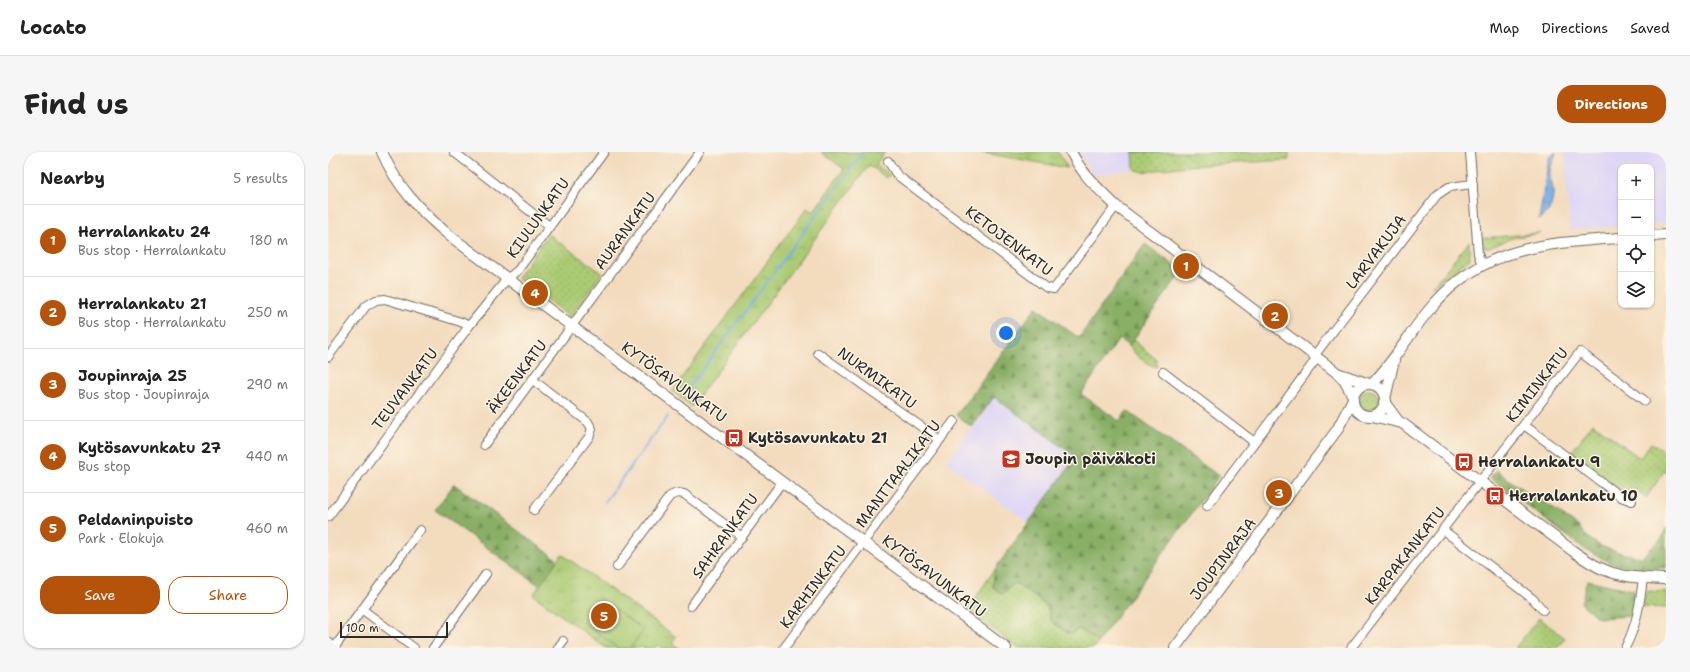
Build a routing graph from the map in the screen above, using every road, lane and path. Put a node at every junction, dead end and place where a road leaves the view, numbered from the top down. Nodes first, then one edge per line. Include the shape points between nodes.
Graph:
1 (382, 152) edge
2 (454, 152) edge
3 (604, 152) edge
4 (700, 152) edge
5 (1071, 152) edge
6 (1470, 152) edge
7 (888, 161) dead end
8 (1472, 184) junction
9 (1116, 206) junction
10 (549, 226) junction
11 (1666, 235) edge
12 (1654, 236) edge
13 (1618, 238) edge
14 (1482, 266) junction
15 (507, 279) junction
16 (469, 326) junction
17 (572, 326) junction
18 (818, 353) dead end
19 (1395, 356) junction
20 (328, 357) edge
21 (1316, 357) junction
22 (1163, 372) dead end
23 (1336, 372) junction
24 (532, 380) junction
25 (1370, 384) junction
26 (1353, 397) junction
27 (1385, 401) junction
28 (1645, 401) dead end
29 (1368, 416) junction
30 (954, 422) dead end
31 (1399, 422) junction
32 (1524, 425) junction
33 (1337, 430) junction
34 (940, 440) junction
35 (1254, 442) junction
36 (484, 445) dead end
37 (1480, 481) junction
38 (782, 482) junction
39 (1632, 501) dead end
40 (1206, 506) dead end
41 (534, 510) dead end
42 (328, 517) edge
43 (420, 530) dead end
44 (1443, 530) junction
45 (742, 537) junction
46 (864, 542) junction
47 (617, 567) dead end
48 (486, 574) dead end
49 (1643, 578) junction
50 (1666, 579) edge
51 (691, 606) dead end
52 (363, 610) junction
53 (1543, 610) dead end
54 (328, 643) edge
55 (333, 648) edge
56 (414, 648) edge
57 (433, 648) edge
58 (784, 648) edge
59 (1006, 648) edge
60 (1175, 648) edge
61 (1351, 648) edge
62 (1625, 648) edge

1 - 15 street, KYTÖSAVUNKATU via 397,182 412,202 435,224
2 - 10 street
3 - 10 street, KIULUNKATU
4 - 17 street, AURANKATU
5 - 9 street via 1086,176
6 - 8 street
7 - 9 street, KETOJENKATU via 897,175 1047,288 1054,289 1058,285
8 - 14 street via 1478,254
8 - 21 street, LARVAKUJA via 1449,187 1437,195
9 - 21 street
10 - 15 street, KIULUNKATU via 518,270
11 - 12 street
13 - 14 street via 1531,247 1494,259
14 - 19 street via 1435,302
15 - 16 street, TEUVANKATU
15 - 17 street, KYTÖSAVUNKATU
16 - 20 street via 385,299 376,300 366,306
16 - 42 street, TEUVANKATU
17 - 24 street, ÄKEENKATU
17 - 38 street, KYTÖSAVUNKATU
18 - 34 street, NURMIKATU
19 - 25 street
19 - 27 street
21 - 23 street
21 - 35 street, LARVAKUJA
22 - 35 street
23 - 25 street
23 - 26 street via 1344,380
24 - 36 street, ÄKEENKATU
24 - 41 street via 588,422 592,429 589,437
25 - 26 street via 1361,386
25 - 27 street via 1382,391
26 - 29 street via 1357,411
26 - 33 street, JOUPINRAJA
27 - 29 street via 1380,411
27 - 31 street
28 - 32 street, KIMINKATU via 1580,352
29 - 31 street
29 - 33 street, JOUPINRAJA via 1355,417
30 - 34 street, MANTTAALIKATU
31 - 37 street
32 - 37 street, KIMINKATU
32 - 39 street via 1621,497
33 - 60 street, JOUPINRAJA
34 - 46 street, MANTTAALIKATU
35 - 40 street, LARVAKUJA
37 - 44 street, KARPAKANKATU
37 - 49 street via 1592,564 1619,575
38 - 45 street, SAHRANKATU
38 - 46 street, KYTÖSAVUNKATU
43 - 52 street
44 - 53 street via 1534,599
44 - 61 street, KARPAKANKATU
45 - 47 street via 684,494 676,493 670,496
45 - 51 street, SAHRANKATU
46 - 58 street, KARHINKATU
46 - 59 street, KYTÖSAVUNKATU
48 - 57 street
49 - 50 street
49 - 62 street via 1638,617
52 - 55 street
52 - 56 street
54 - 55 street

